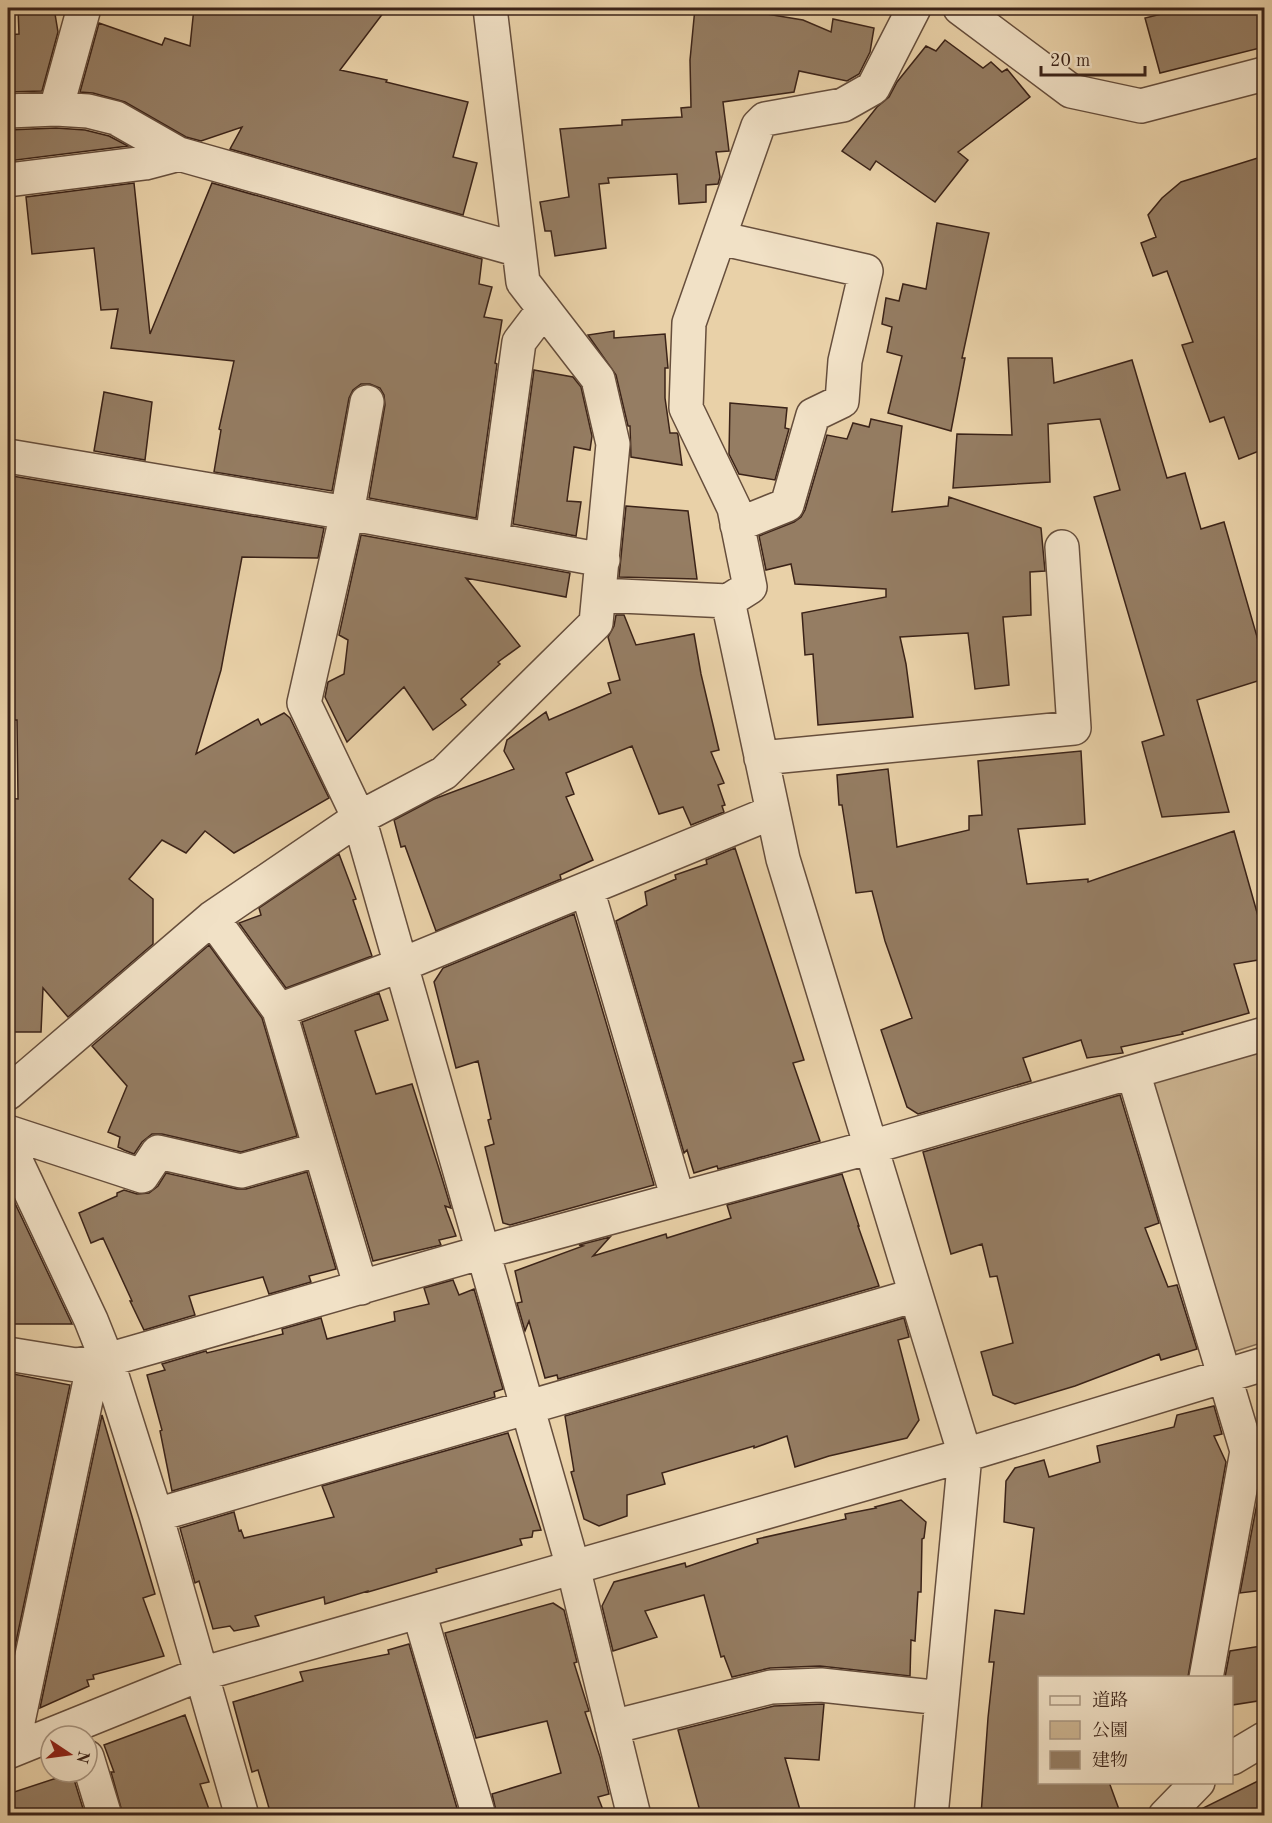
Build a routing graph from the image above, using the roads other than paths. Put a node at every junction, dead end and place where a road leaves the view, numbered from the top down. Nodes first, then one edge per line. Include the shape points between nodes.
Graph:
1 (84, 8) edge
2 (490, 8) edge
3 (914, 8) edge
4 (960, 8) edge
5 (1264, 74) edge
6 (56, 110) junction
7 (8, 111) edge
8 (179, 154) junction
9 (8, 180) edge
10 (718, 238) junction
11 (519, 250) junction
12 (544, 309) junction
13 (367, 402) dead end
14 (8, 456) edge
15 (347, 513) junction
16 (737, 525) junction
17 (492, 539) junction
18 (1062, 547) dead end
19 (603, 560) junction
20 (599, 596) junction
21 (728, 601) junction
22 (761, 758) junction
23 (773, 812) junction
24 (359, 818) junction
25 (586, 889) junction
26 (212, 918) junction
27 (401, 965) junction
28 (279, 1010) junction
29 (1264, 1034) edge
30 (1133, 1072) junction
31 (8, 1093) edge
32 (8, 1132) edge
33 (8, 1144) edge
34 (871, 1147) junction
35 (320, 1149) junction
36 (678, 1199) junction
37 (483, 1252) junction
38 (361, 1288) junction
39 (916, 1295) junction
40 (8, 1354) edge
41 (100, 1361) junction
42 (1264, 1364) edge
43 (1224, 1376) junction
44 (527, 1407) junction
45 (965, 1455) junction
46 (156, 1515) junction
47 (573, 1568) junction
48 (418, 1612) junction
49 (201, 1674) junction
50 (1206, 1676) edge
51 (942, 1698) junction
52 (92, 1724) edge
53 (612, 1727) junction
54 (1264, 1739) edge
55 (39, 1742) edge
56 (10, 1751) edge
57 (1233, 1757) edge
58 (95, 1784) edge
59 (1196, 1784) edge
60 (105, 1815) edge
61 (242, 1815) edge
62 (479, 1815) edge
63 (634, 1815) edge
64 (931, 1815) edge
65 (1165, 1815) edge

1 - 6 street
2 - 11 street
3 - 10 street via 873,88 843,105 765,119 758,126
4 - 5 street via 1071,91 1141,106
6 - 7 street
6 - 8 street via 88,111 116,118
8 - 9 street via 145,163
8 - 11 street
10 - 16 street via 689,322 686,408 734,508
10 - 16 street via 866,271 845,360 842,401 813,415 787,505
11 - 12 street via 523,282
12 - 17 street via 519,342
12 - 19 street via 598,379 613,444
13 - 15 street
14 - 15 street
15 - 17 street
15 - 24 street via 304,703
16 - 21 street via 750,587
17 - 19 street
18 - 22 street via 1074,728
19 - 20 street
20 - 21 street
20 - 24 street via 596,623 444,773
21 - 22 street
22 - 23 street
23 - 25 street
23 - 34 street via 783,859
24 - 26 street
24 - 27 street
25 - 27 street
25 - 36 street
26 - 28 street
26 - 31 street
27 - 28 street
27 - 37 street
28 - 35 street
29 - 30 street
30 - 34 street
30 - 43 street
32 - 35 street via 142,1176 158,1152 241,1171
33 - 41 street via 91,1320
34 - 36 street
34 - 39 street
35 - 38 street
36 - 37 street
37 - 38 street
37 - 44 street
38 - 41 street
39 - 44 street
39 - 45 street
40 - 41 street via 76,1365
41 - 46 street
41 - 56 street
42 - 43 street
43 - 45 street
43 - 50 street via 1247,1451
44 - 46 street
44 - 47 street
45 - 47 street
45 - 51 street
46 - 49 street
47 - 48 street
47 - 53 street
48 - 49 street
48 - 62 street
49 - 52 street
49 - 61 street
51 - 53 street via 821,1685 771,1687
51 - 64 street
53 - 63 street
54 - 57 street
55 - 56 street
58 - 60 street
59 - 65 street

